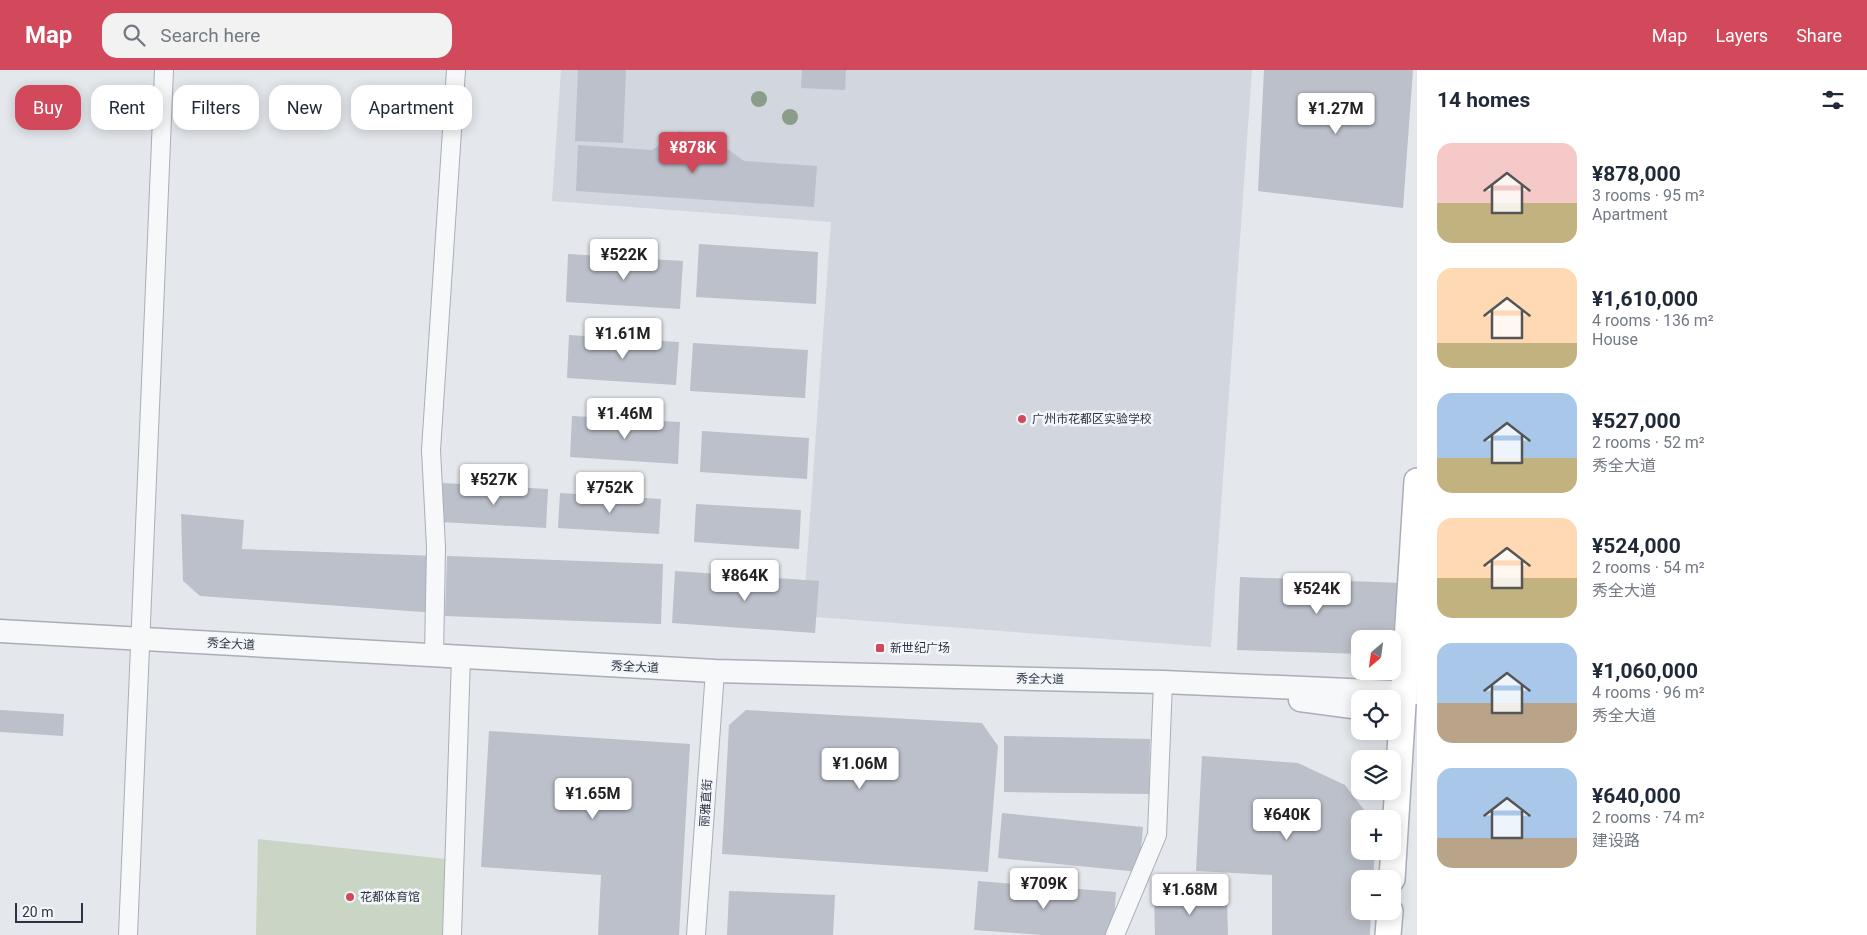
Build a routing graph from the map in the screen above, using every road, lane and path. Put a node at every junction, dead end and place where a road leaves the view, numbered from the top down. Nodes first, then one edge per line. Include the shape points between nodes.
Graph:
1 (164, 70) edge
2 (456, 70) edge
3 (1417, 481) edge
4 (0, 631) edge
5 (140, 639) junction
6 (434, 656) junction
7 (460, 657) junction
8 (715, 671) junction
9 (1163, 682) junction
10 (1272, 687) junction
11 (1406, 704) edge
12 (1351, 707) edge
13 (1393, 870) edge
14 (1389, 920) edge
15 (128, 935) edge
16 (452, 935) edge
17 (696, 935) edge
18 (1115, 935) edge
19 (1388, 935) edge

1 - 5 street
2 - 6 street via 431,450 436,547
3 - 11 main road
4 - 5 street, 秀全大道
5 - 6 street, 秀全大道
5 - 15 street
6 - 7 street, 秀全大道
7 - 8 street, 秀全大道
7 - 16 street
8 - 9 street, 秀全大道
8 - 17 street, 丽雅直街
9 - 10 street, 秀全大道
9 - 18 street via 1157,835
10 - 11 street, 秀全大道
10 - 12 street, 秀全大道 via 1296,699
11 - 13 main road
14 - 19 main road

